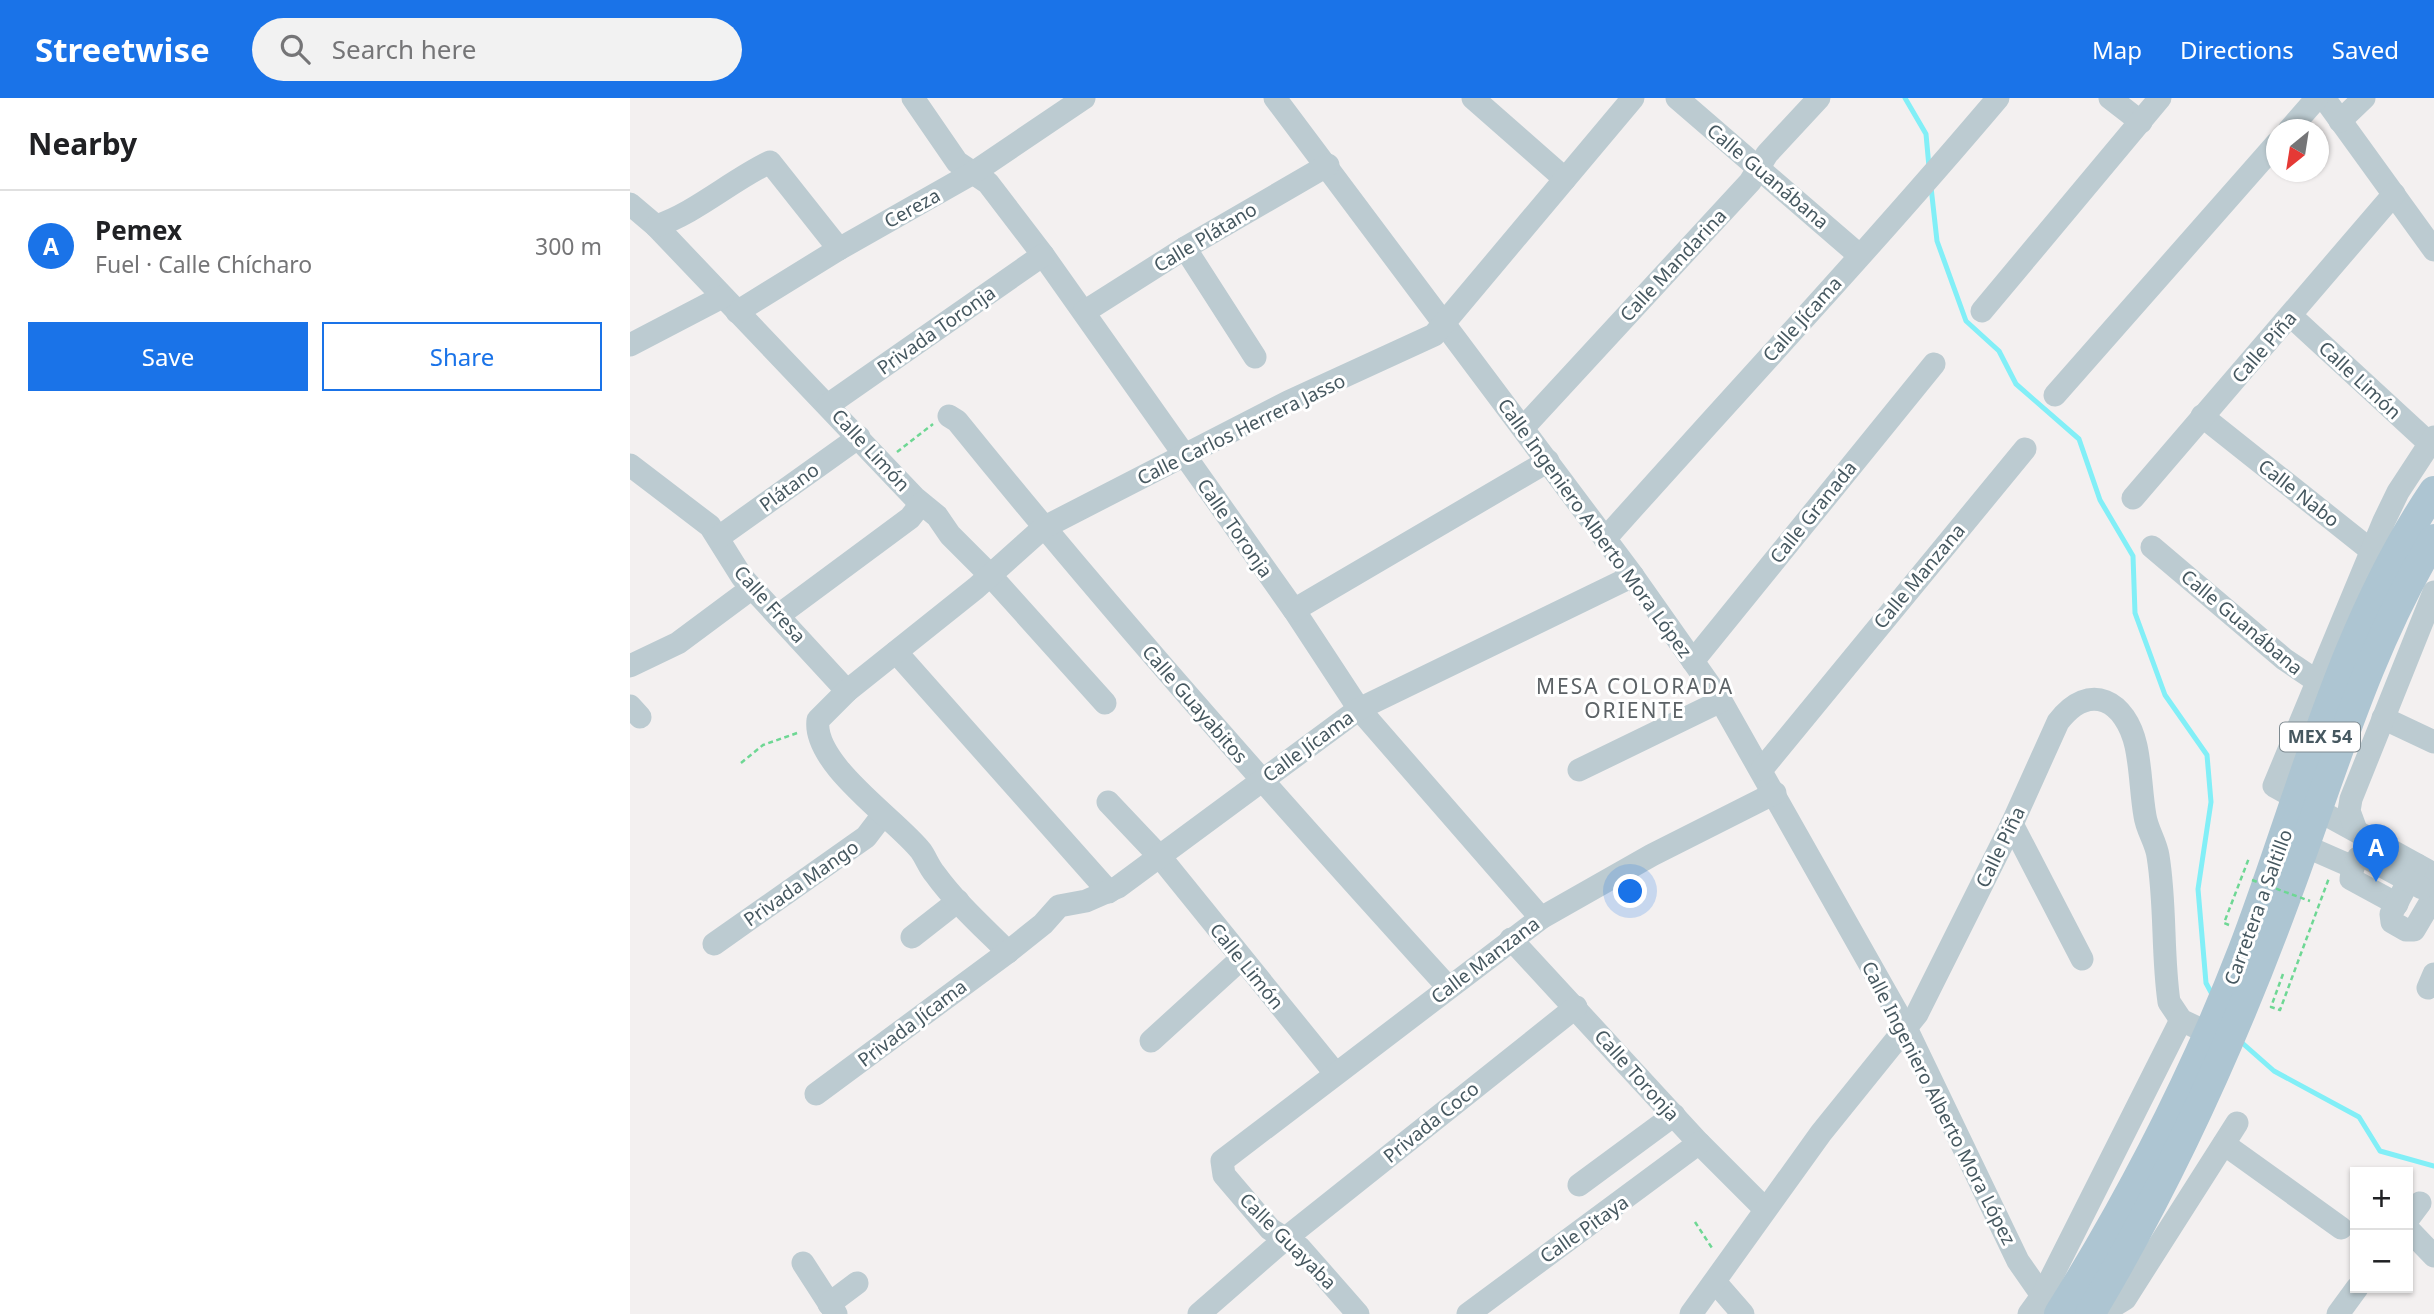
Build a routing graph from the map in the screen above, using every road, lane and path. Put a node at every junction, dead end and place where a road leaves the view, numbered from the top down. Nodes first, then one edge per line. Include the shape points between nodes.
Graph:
1 (913, 98) edge
2 (1084, 98) edge
3 (1275, 98) edge
4 (1473, 98) edge
5 (1633, 98) edge
6 (1676, 98) edge
7 (1819, 98) edge
8 (1998, 98) edge
9 (2110, 98) edge
10 (2160, 98) edge
11 (2317, 98) edge
12 (2324, 98) edge
13 (2364, 98) edge
14 (2299, 119) edge
15 (2340, 121) junction
16 (2141, 122) junction
17 (2266, 156) edge
18 (1328, 165) junction
19 (1759, 169) junction
20 (973, 173) junction
21 (1565, 179) junction
22 (2394, 194) junction
23 (630, 204) edge
24 (656, 226) junction
25 (1185, 247) junction
26 (839, 249) junction
27 (2434, 250) edge
28 (1043, 255) junction
29 (1859, 255) junction
30 (729, 304) junction
31 (1084, 312) junction
32 (1983, 312) dead end
33 (2291, 316) junction
34 (1443, 326) junction
35 (630, 345) edge
36 (1255, 357) dead end
37 (1934, 364) dead end
38 (2054, 395) dead end
39 (828, 405) junction
40 (949, 416) joint
41 (2202, 416) junction
42 (1523, 428) junction
43 (859, 437) junction
44 (2432, 440) edge
45 (2025, 449) dead end
46 (1184, 456) junction
47 (1548, 461) junction
48 (883, 463) junction
49 (630, 465) edge
50 (2434, 491) edge
51 (2133, 498) dead end
52 (921, 504) junction
53 (1043, 528) junction
54 (719, 537) junction
55 (1605, 539) junction
56 (2434, 539) edge
57 (2152, 547) dead end
58 (2378, 565) junction
59 (990, 575) junction
60 (1633, 576) junction
61 (752, 588) junction
62 (2434, 592) edge
63 (1294, 610) junction
64 (779, 615) junction
65 (896, 652) junction
66 (1693, 661) junction
67 (630, 666) edge
68 (2326, 687) junction
69 (847, 691) junction
70 (1721, 701) junction
71 (1105, 703) dead end
72 (1359, 709) junction
73 (2383, 718) junction
74 (817, 727) junction
75 (2434, 742) edge
76 (741, 763) dead end
77 (1762, 769) junction
78 (1579, 770) dead end
79 (1260, 779) junction
80 (1775, 793) junction
81 (1108, 802) dead end
82 (2308, 806) junction
83 (882, 816) junction
84 (2012, 824) junction
85 (2356, 830) junction
86 (2305, 846) junction
87 (1161, 858) junction
88 (2344, 863) junction
89 (2420, 873) edge
90 (2252, 880) dead end
91 (1108, 892) junction
92 (2434, 895) edge
93 (958, 901) junction
94 (2310, 901) dead end
95 (2396, 904) junction
96 (1542, 918) junction
97 (912, 937) dead end
98 (1511, 939) junction
99 (714, 944) dead end
100 (1008, 952) junction
101 (1241, 959) junction
102 (2081, 959) dead end
103 (2284, 972) dead end
104 (1448, 987) junction
105 (1576, 1007) junction
106 (2181, 1020) junction
107 (2223, 1022) junction
108 (1907, 1030) junction
109 (1151, 1041) dead end
110 (1335, 1073) junction
111 (816, 1094) dead end
112 (1674, 1115) junction
113 (2237, 1123) dead end
114 (1699, 1143) junction
115 (2224, 1144) junction
116 (1221, 1166) joint
117 (1579, 1185) dead end
118 (1765, 1209) junction
119 (1695, 1222) dead end
120 (2341, 1227) dead end
121 (2409, 1230) edge
122 (1286, 1238) junction
123 (2434, 1256) edge
124 (803, 1263) dead end
125 (1721, 1276) junction
126 (857, 1283) dead end
127 (2353, 1293) edge
128 (2094, 1307) edge
129 (832, 1309) edge
130 (2046, 1310) edge
131 (1199, 1314) edge
132 (1358, 1314) edge
133 (1468, 1314) edge
134 (1691, 1314) edge
135 (1743, 1314) edge
136 (2338, 1314) edge

1 - 20 street, Calle Toronja via 957,162
2 - 20 street, Cereza
3 - 18 street, Calle Ingeniero Alberto Mora López
4 - 21 street
5 - 21 street, Calle Carlos Herrera Jasso
6 - 19 street, Calle Guanábana
7 - 19 street, Calle Mandarina via 1767,154
8 - 29 street, Calle Jícama
9 - 16 street
10 - 16 street
11 - 14 street
12 - 15 street
13 - 15 street
15 - 22 street
16 - 32 street
17 - 38 street
18 - 25 street, Calle Plátano
18 - 34 street, Calle Ingeniero Alberto Mora López
19 - 29 street, Calle Guanábana
19 - 42 street, Calle Mandarina
20 - 26 street, Cereza
20 - 28 street, Calle Toronja via 988,183
21 - 34 street, Calle Carlos Herrera Jasso
22 - 27 street
22 - 33 street, Calle Piña
23 - 24 street, Calle Limón
24 - 26 street via 769,162
24 - 30 street, Calle Limón
25 - 31 street, Calle Plátano
25 - 36 street
26 - 30 street, Cereza
28 - 31 street, Calle Toronja
28 - 39 street, Privada Toronja
29 - 55 street, Calle Jícama
30 - 35 street, Cereza
30 - 39 street, Calle Limón
31 - 46 street, Calle Toronja
33 - 41 street, Calle Piña
33 - 44 street, Calle Limón
34 - 42 street, Calle Ingeniero Alberto Mora López
34 - 46 street, Calle Carlos Herrera Jasso via 1425,341 1288,402
37 - 66 street, Calle Granada
39 - 43 street, Calle Limón
40 - 48 path
40 - 53 street, Calle Guayabitos
41 - 51 street, Calle Piña
41 - 58 street, Calle Nabo
42 - 47 street, Calle Ingeniero Alberto Mora López
43 - 48 street, Calle Limón
43 - 54 street, Plátano
44 - 58 street via 2398,492
45 - 77 street, Calle Manzana
46 - 53 street, Calle Carlos Herrera Jasso
46 - 63 street, Calle Toronja
47 - 55 street, Calle Ingeniero Alberto Mora López
47 - 63 street
48 - 52 street, Calle Limón
49 - 54 street, Calle Fresa via 701,517
50 - 58 main road, Carretera a Saltillo / MEX 54
52 - 59 street, Calle Limón
52 - 64 street via 910,518
53 - 59 street, Calle Carlos Herrera Jasso
53 - 79 street, Calle Guayabitos
54 - 61 street, Calle Fresa
55 - 60 street, Calle Ingeniero Alberto Mora López
56 - 82 main road, Carretera a Saltillo / MEX 54 via 2377,651
57 - 68 street, Calle Guanábana via 2284,659
58 - 68 main road, Carretera a Saltillo / MEX 54
59 - 65 street, Calle Carlos Herrera Jasso
59 - 71 street, Calle Limón
60 - 66 street, Calle Ingeniero Alberto Mora López
60 - 72 street, Calle Jícama
61 - 64 street, Calle Fresa
61 - 67 street via 678,643
62 - 73 street
63 - 72 street, Calle Toronja
64 - 69 street, Calle Fresa
65 - 69 street, Calle Carlos Herrera Jasso
65 - 91 street
66 - 70 street, Calle Ingeniero Alberto Mora López
68 - 82 main road, Carretera a Saltillo / MEX 54
69 - 74 street, Calle Carlos Herrera Jasso via 818,720
70 - 77 street, Calle Ingeniero Alberto Mora López
70 - 78 street
72 - 79 street, Calle Jícama
72 - 96 street, Calle Toronja
73 - 75 street
73 - 85 street via 2351,799 2349,811
74 - 76 path via 763,744
74 - 83 street via 822,744 842,772
77 - 80 street, Calle Ingeniero Alberto Mora López
79 - 87 street, Calle Jícama
79 - 104 street, Calle Guayabitos
80 - 96 street, Calle Manzana via 1651,855
80 - 108 street, Calle Ingeniero Alberto Mora López
81 - 87 street, Calle Limón
82 - 85 street
82 - 86 main road, Carretera a Saltillo / MEX 54
82 - 107 main road, Carretera a Saltillo / MEX 54
83 - 93 street via 921,851
83 - 99 street, Privada Mango via 866,837
84 - 102 street
84 - 106 street, Calle Piña via 2064,714 2088,698 2104,699 2114,706 2136,747 2145,817 2158,855 2169,1002
84 - 108 street, Calle Piña
85 - 89 street
86 - 88 street
86 - 107 main road, Carretera a Saltillo / MEX 54
87 - 91 street, Calle Jícama
87 - 101 street, Calle Limón
88 - 89 street via 2364,857
88 - 95 street via 2354,881
88 - 103 path via 2280,1010 2271,1007
89 - 92 street
89 - 95 street
90 - 94 path, bridge
91 - 100 street, Calle Jícama via 1059,906
92 - 95 street via 2412,931 2392,922
93 - 97 street
93 - 100 street
96 - 98 street, Calle Manzana
98 - 104 street, Calle Manzana
98 - 105 street, Calle Toronja
100 - 111 street, Privada Jícama
101 - 109 street
101 - 110 street, Calle Limón
104 - 110 street, Calle Manzana
105 - 112 street, Calle Toronja
105 - 122 street, Privada Coco
106 - 107 street
106 - 130 street
107 - 128 main road, Carretera a Saltillo / MEX 54 via 2163,1180
107 - 130 main road, Carretera a Saltillo / MEX 54 via 2117,1217
108 - 118 street, Calle Piña
108 - 130 street, Calle Ingeniero Alberto Mora López via 2018,1262
110 - 116 street, Calle Manzana via 1226,1157
112 - 114 street, Calle Toronja
112 - 117 street
113 - 115 street
114 - 118 street, Calle Toronja
114 - 133 street, Calle Pitaya
115 - 120 street
115 - 128 street via 2125,1299
116 - 122 street, Calle Guayaba via 1270,1229
118 - 125 street, Calle Piña
119 - 125 path
121 - 123 street
122 - 131 street, Privada Coco
122 - 132 street, Calle Guayaba
124 - 129 street
125 - 134 street, Calle Piña
125 - 135 street
126 - 129 street
127 - 136 street

